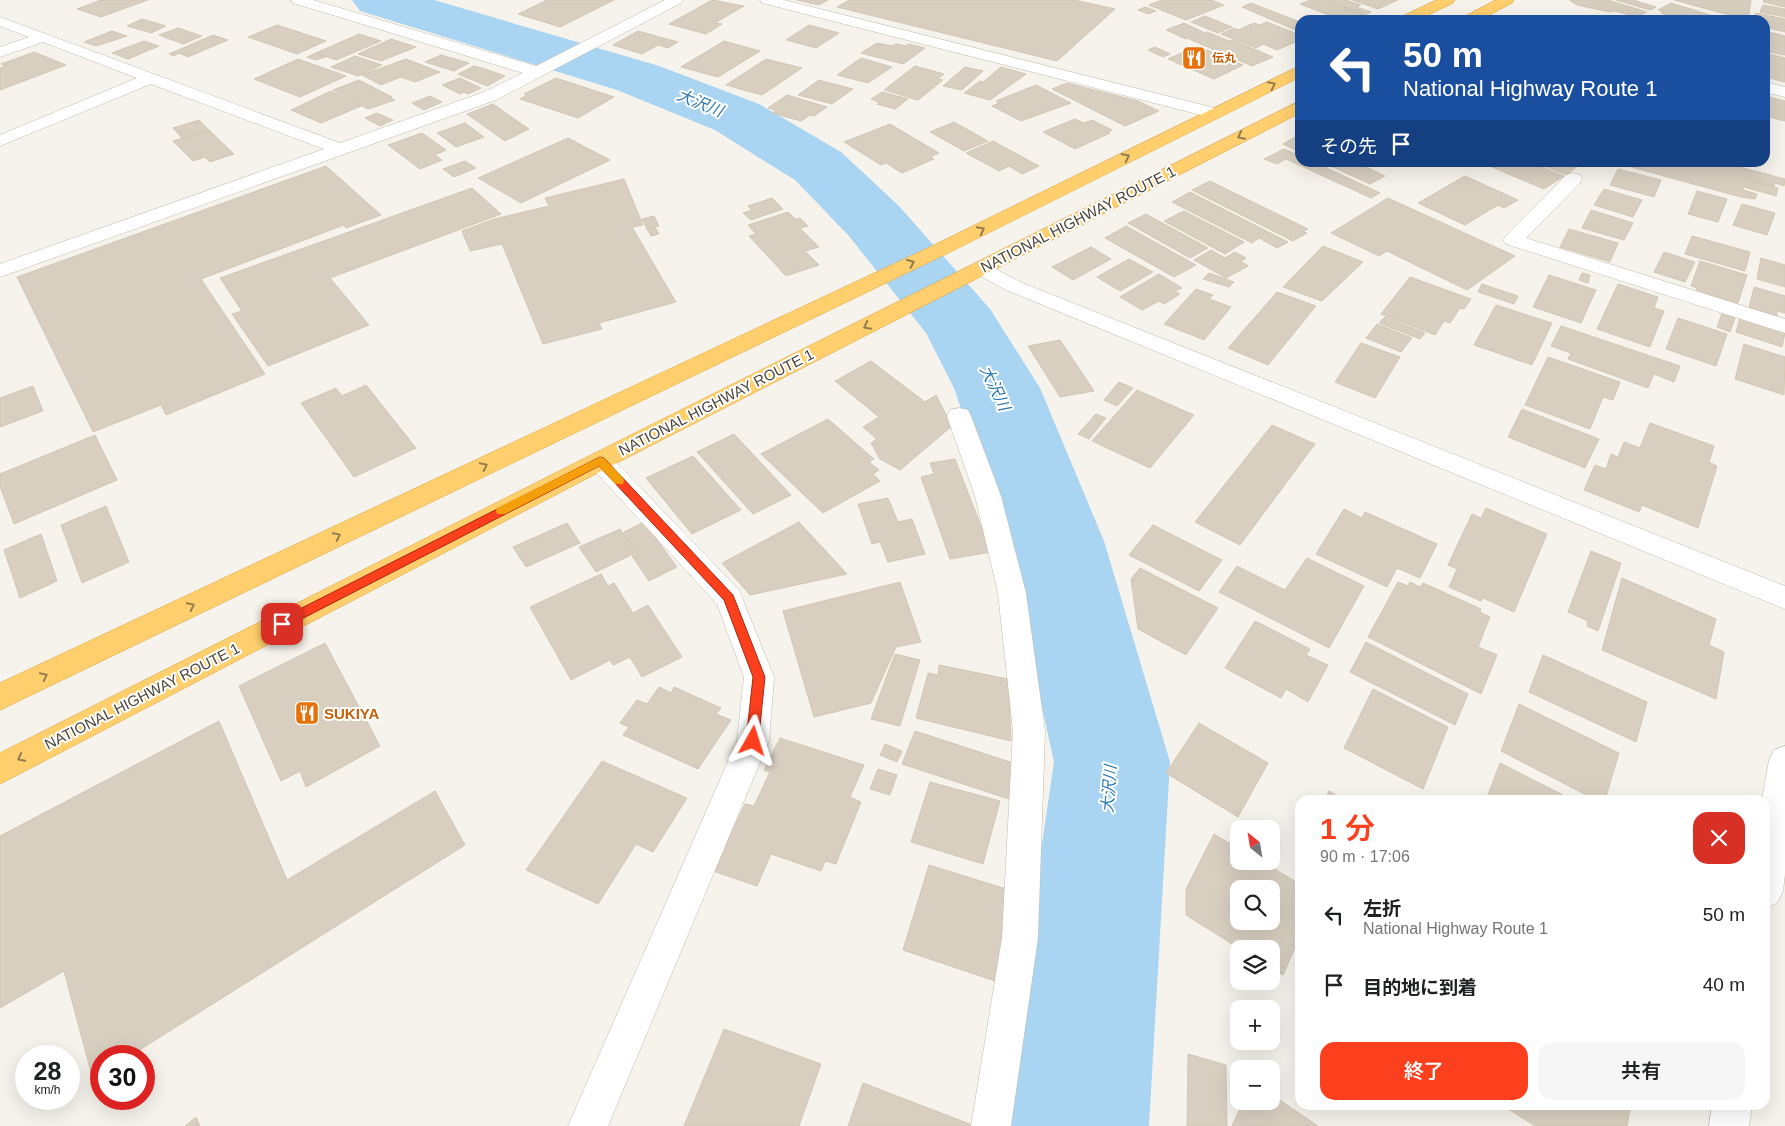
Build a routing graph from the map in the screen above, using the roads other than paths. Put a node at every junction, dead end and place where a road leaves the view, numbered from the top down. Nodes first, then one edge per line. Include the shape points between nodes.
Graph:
1 (298, 0) edge
2 (676, 0) edge
3 (767, 0) edge
4 (1448, 0) edge
5 (1508, 0) edge
6 (1416, 15) edge
7 (1482, 15) edge
8 (0, 21) edge
9 (44, 37) junction
10 (0, 52) edge
11 (538, 72) junction
12 (1295, 73) edge
13 (151, 78) junction
14 (1770, 88) edge
15 (1785, 92) edge
16 (1295, 109) edge
17 (1213, 113) junction
18 (0, 141) edge
19 (339, 149) junction
20 (1573, 179) dead end
21 (0, 271) edge
22 (970, 274) junction
23 (1785, 326) edge
24 (959, 416) dead end
25 (600, 461) junction
26 (1785, 598) edge
27 (0, 697) edge
28 (1785, 760) edge
29 (0, 769) edge
30 (1770, 858) edge
31 (1731, 1110) edge
32 (588, 1126) edge
33 (990, 1126) edge
34 (1729, 1126) edge

1 - 11 street
2 - 11 street
3 - 17 street
4 - 6 highway
5 - 7 highway
8 - 9 street
9 - 10 street
9 - 13 street
11 - 19 street via 490,96
17 -> 12 highway
13 - 18 street
13 - 19 street
14 - 15 street
16 -> 22 highway, NATIONAL HIGHWAY ROUTE 1
27 -> 17 highway via 937,252
19 - 21 street
20 - 23 street via 1513,240
22 -> 25 highway, NATIONAL HIGHWAY ROUTE 1
22 - 26 street via 1012,286
24 - 33 street via 988,496 1012,593 1029,731 1020,938
25 -> 29 highway, NATIONAL HIGHWAY ROUTE 1
25 - 32 street via 729,598 759,677 753,741
28 - 30 street
31 - 34 street

